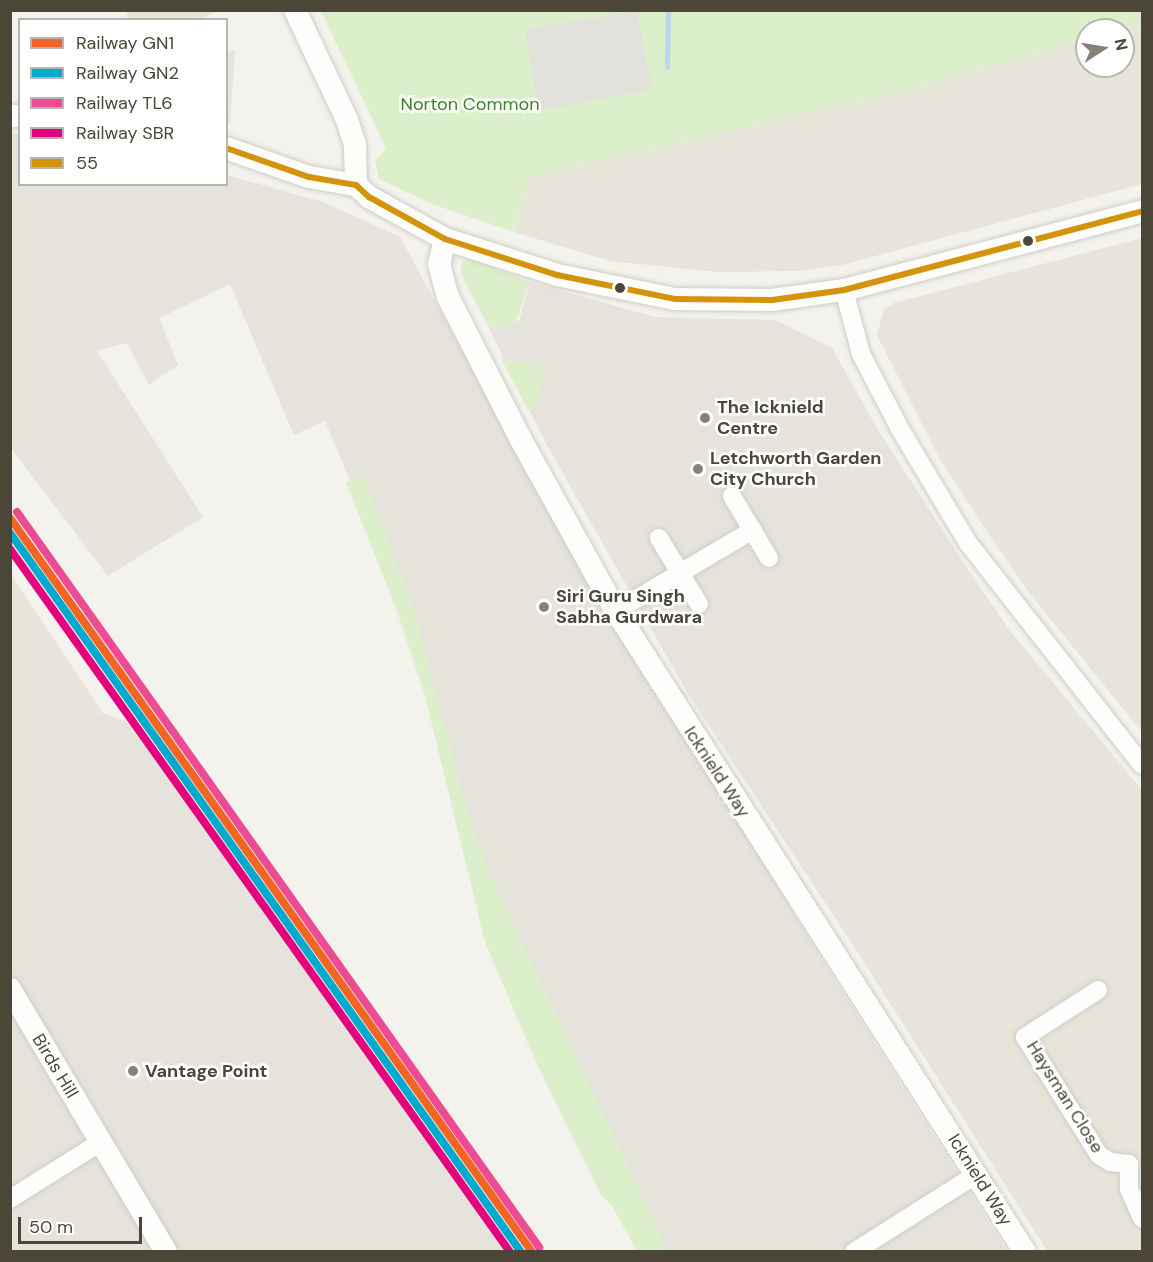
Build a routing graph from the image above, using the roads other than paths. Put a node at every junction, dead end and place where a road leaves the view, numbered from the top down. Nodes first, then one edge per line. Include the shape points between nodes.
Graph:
1 (295, 10) edge
2 (228, 149) edge
3 (356, 184) junction
4 (1143, 211) edge
5 (445, 239) junction
6 (844, 290) junction
7 (732, 496) dead end
8 (753, 530) junction
9 (659, 538) dead end
10 (769, 558) dead end
11 (681, 573) junction
12 (699, 604) dead end
13 (616, 611) junction
14 (1143, 765) edge
15 (10, 989) edge
16 (1098, 990) dead end
17 (101, 1142) junction
18 (977, 1174) junction
19 (10, 1199) edge
20 (1143, 1218) edge
21 (166, 1251) edge
22 (854, 1251) edge
23 (1025, 1251) edge

1 - 3 street via 347,120 355,144
2 - 3 street via 309,177
3 - 5 street via 369,197
4 - 6 street
5 - 6 street via 557,275 675,299 772,300
5 - 13 street, Icknield Way via 439,264 448,297 520,438
6 - 14 street via 861,354 900,429 968,543
7 - 8 street
8 - 10 street
8 - 11 street
9 - 11 street
11 - 12 street
11 - 13 street
13 - 18 street, Icknield Way
15 - 17 street, Birds Hill
16 - 20 street, Haysman Close via 1025,1037 1099,1155 1110,1162 1129,1164 1129,1189
17 - 19 street
17 - 21 street, Birds Hill
18 - 22 street
18 - 23 street, Icknield Way

